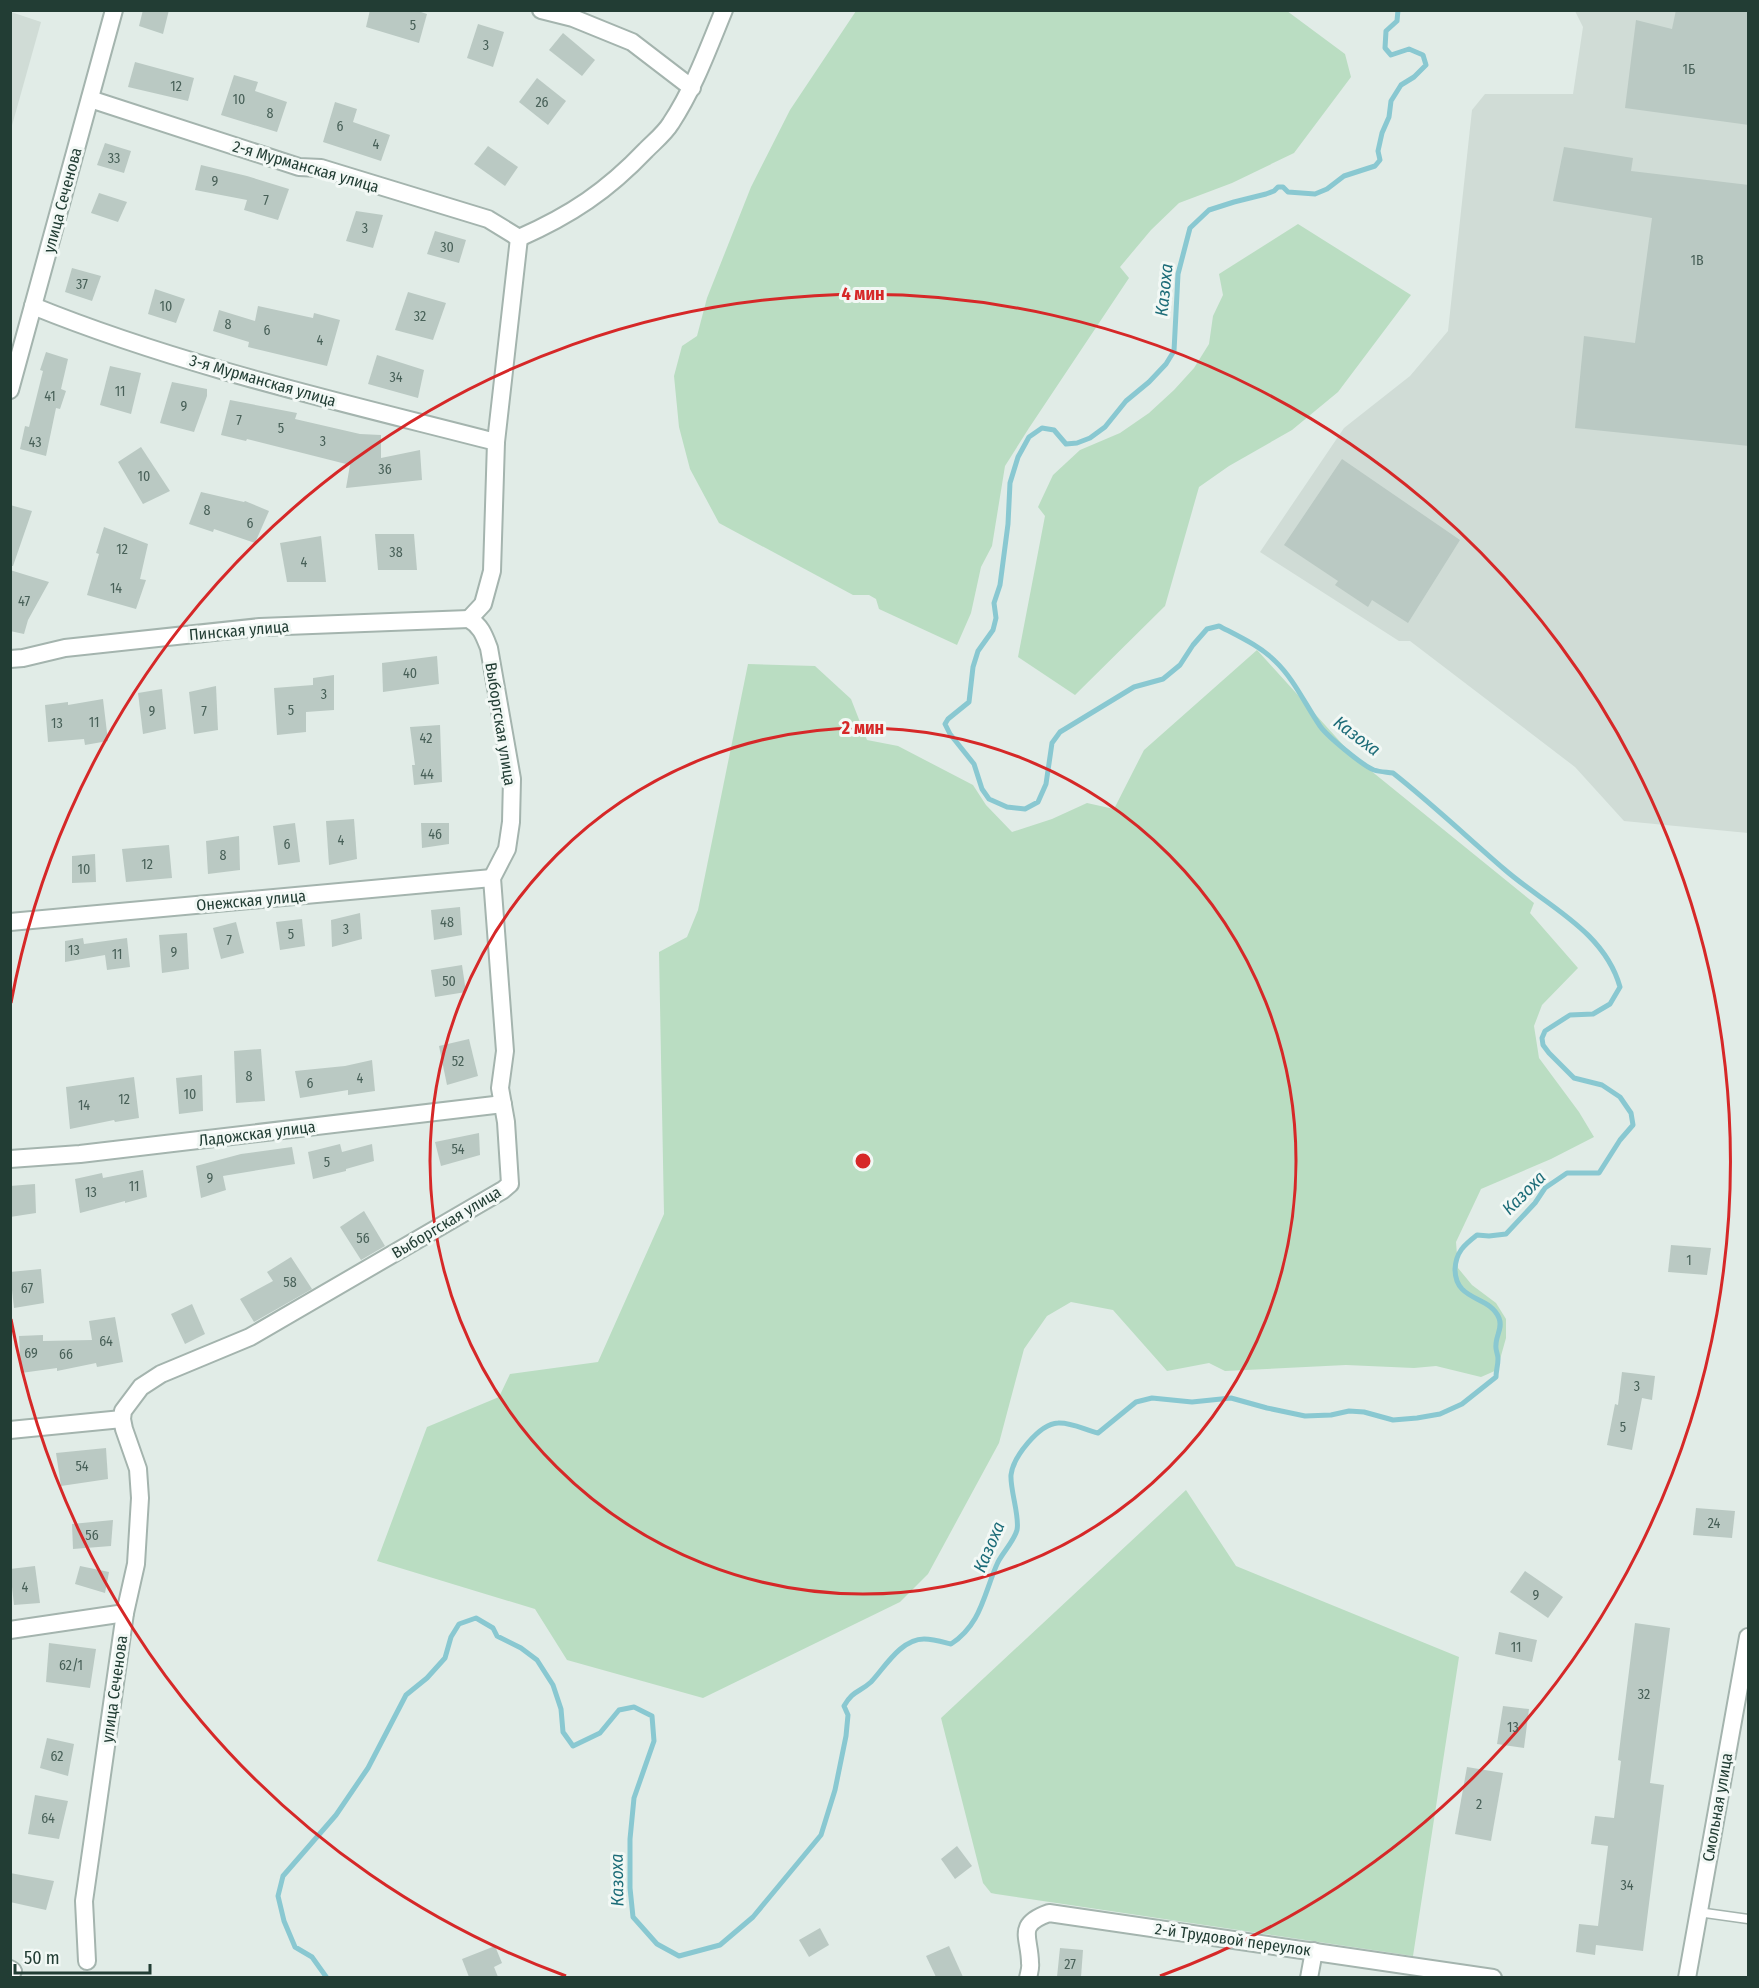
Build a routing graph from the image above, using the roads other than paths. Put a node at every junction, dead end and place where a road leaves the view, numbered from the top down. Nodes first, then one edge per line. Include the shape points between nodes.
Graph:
1 (114, 10) edge
2 (541, 10) edge
3 (724, 10) edge
4 (692, 88) junction
5 (90, 99) junction
6 (519, 238) junction
7 (33, 306) junction
8 (10, 390) edge
9 (496, 442) junction
10 (469, 619) junction
11 (10, 659) edge
12 (492, 878) junction
13 (10, 922) edge
14 (503, 1104) junction
15 (10, 1159) edge
16 (122, 1419) junction
17 (10, 1430) edge
18 (125, 1613) junction
19 (10, 1630) edge
20 (1749, 1637) edge
21 (1698, 1912) junction
22 (1749, 1919) edge
23 (1314, 1951) junction
24 (87, 1961) dead end
25 (1028, 1977) edge
26 (1309, 1977) edge
27 (1493, 1977) edge
28 (1687, 1977) edge

1 - 5 street, улица Сеченова
2 - 4 street via 573,18 632,42
3 - 4 street
4 - 6 street via 670,125 623,174 558,221
5 - 6 street, 2-я Мурманская улица via 298,167 328,170 488,219
5 - 7 street, улица Сеченова
6 - 9 street
7 - 8 street, улица Сеченова
7 - 9 street, 3-я Мурманская улица via 83,327 270,384
9 - 10 street via 492,571 483,604
10 - 11 street, Пинская улица via 260,627 65,648
10 - 12 street, Выборгская улица via 483,630 489,648 512,779 507,849
12 - 13 street, Онежская улица
12 - 14 street, Выборгская улица via 505,1051 500,1088
14 - 15 street, Ладожская улица
14 - 16 street, Выборгская улица via 510,1184 503,1190 250,1337 161,1374 141,1387 123,1411
16 - 17 street
16 - 18 street, улица Сеченова via 138,1469 141,1498 136,1564
18 - 19 street
18 - 24 street, улица Сеченова via 84,1901
20 - 21 street, Смольная улица
21 - 22 lane
21 - 28 street, Смольная улица
23 - 25 street, 2-й Трудовой переулок via 1049,1913 1036,1918 1028,1927
23 - 26 street
23 - 27 street, 2-й Трудовой переулок

